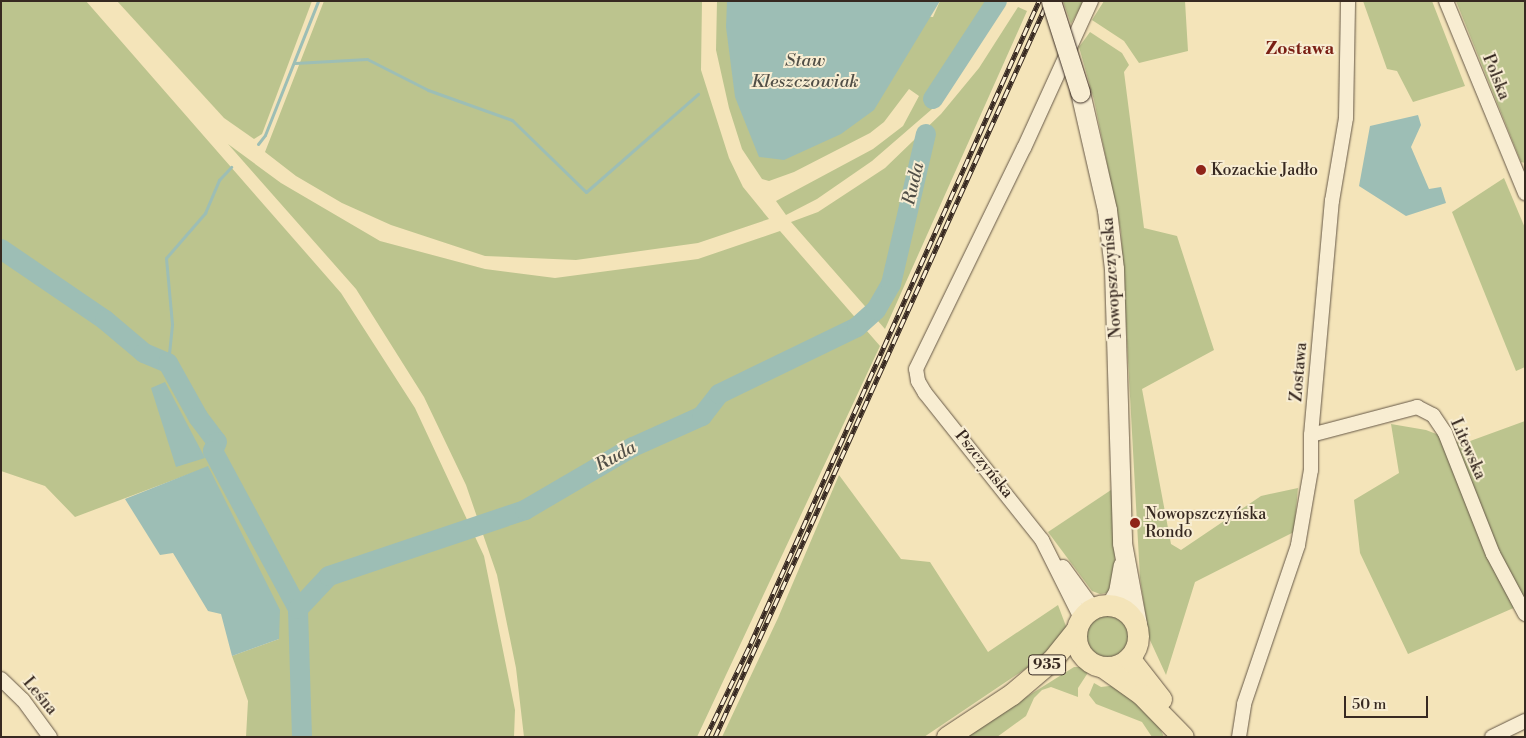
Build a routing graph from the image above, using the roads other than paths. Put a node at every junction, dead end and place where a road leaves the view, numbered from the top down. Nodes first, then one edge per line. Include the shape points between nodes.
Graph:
1 (1051, 1) edge
2 (1091, 1) edge
3 (1348, 1) edge
4 (1446, 1) edge
5 (1523, 186) edge
6 (1310, 435) junction
7 (1123, 563) junction
8 (1525, 614) edge
9 (1090, 615) junction
10 (1137, 624) junction
11 (1084, 657) junction
12 (1129, 658) junction
13 (1103, 667) junction
14 (1, 679) edge
15 (1012, 694) junction
16 (1525, 721) edge
17 (50, 737) edge
18 (947, 737) edge
19 (1239, 737) edge
20 (1492, 737) edge

1 - 7 main road, Nowopszczyńska / 935, bridge via 1080,92 1107,210 1114,269
2 - 9 street, Pszczyńska via 1009,180 918,361 916,373 925,392 1007,492
3 - 6 street, Zostawa via 1346,118 1332,201
4 - 5 street, Polska
6 - 8 street, Litewska via 1417,408 1433,415 1445,433 1493,554
6 - 19 street, Zostawa via 1311,470 1298,545 1244,704
7 - 9 main road, Nowopszczyńska / 935 via 1119,588
7 - 10 main road, Nowopszczyńska / 935
9 - 10 main road via 1126,611
9 - 11 main road, 935 via 1077,646
9 - 15 main road, 935 via 1052,660
10 - 12 main road, 935 via 1138,642
11 - 13 main road, 935
11 - 15 main road, 935
12 - 13 main road
12 - 13 main road via 1171,710 1183,737 1141,694
14 - 17 street, Leśna via 23,700
15 - 18 main road, 935
16 - 20 street

